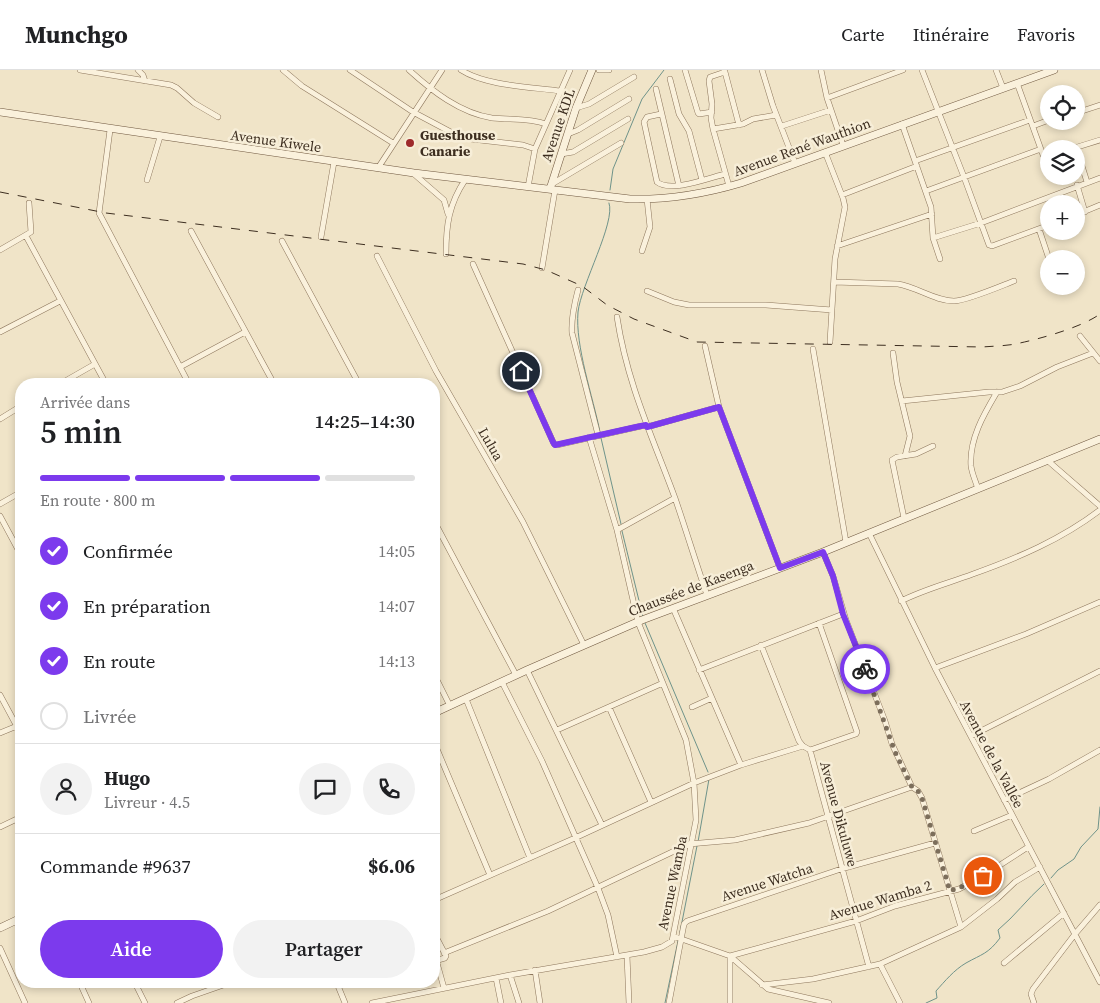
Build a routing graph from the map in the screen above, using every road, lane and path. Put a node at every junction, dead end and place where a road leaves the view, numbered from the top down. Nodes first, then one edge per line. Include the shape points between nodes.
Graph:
1 (80, 70) edge
2 (138, 70) edge
3 (283, 70) edge
4 (350, 70) edge
5 (409, 70) edge
6 (442, 70) edge
7 (461, 70) edge
8 (570, 70) edge
9 (592, 70) edge
10 (599, 70) edge
11 (609, 70) edge
12 (686, 70) edge
13 (821, 70) edge
14 (903, 70) edge
15 (922, 70) edge
16 (996, 70) edge
17 (1054, 70) edge
18 (724, 71) edge
19 (765, 71) edge
20 (634, 77) dead end
21 (670, 79) dead end
22 (144, 81) junction
23 (1017, 83) junction
24 (430, 87) junction
25 (1003, 88) junction
26 (656, 89) dead end
27 (561, 91) junction
28 (827, 98) junction
29 (629, 99) dead end
30 (1100, 105) edge
31 (576, 108) junction
32 (830, 110) junction
33 (1085, 110) edge
34 (938, 111) junction
35 (0, 112) edge
36 (413, 112) junction
37 (712, 112) junction
38 (661, 114) junction
39 (776, 115) junction
40 (218, 118) dead end
41 (628, 119) dead end
42 (1030, 120) junction
43 (1040, 123) edge
44 (546, 124) junction
45 (739, 124) junction
46 (902, 124) junction
47 (782, 126) junction
48 (1033, 126) junction
49 (712, 129) junction
50 (110, 130) junction
51 (568, 134) junction
52 (160, 137) junction
53 (1100, 140) edge
54 (393, 143) junction
55 (621, 143) dead end
56 (843, 145) junction
57 (1085, 145) edge
58 (953, 148) junction
59 (535, 149) junction
60 (1040, 149) joint
61 (825, 152) junction
62 (561, 154) junction
63 (334, 162) junction
64 (795, 163) junction
65 (916, 164) junction
66 (378, 168) junction
67 (414, 173) junction
68 (725, 174) junction
69 (964, 176) junction
70 (1085, 177) edge
71 (1100, 178) edge
72 (147, 180) dead end
73 (465, 180) junction
74 (702, 180) junction
75 (1087, 182) joint
76 (1077, 185) joint
77 (679, 186) junction
78 (729, 186) junction
79 (528, 187) junction
80 (552, 188) junction
81 (926, 191) junction
82 (842, 195) junction
83 (1080, 195) edge
84 (648, 199) junction
85 (28, 203) dead end
86 (1100, 205) edge
87 (1085, 212) edge
88 (448, 214) junction
89 (932, 214) junction
90 (981, 223) junction
91 (1039, 229) joint
92 (191, 232) dead end
93 (26, 236) junction
94 (321, 237) dead end
95 (933, 238) junction
96 (282, 242) dead end
97 (837, 246) junction
98 (0, 250) edge
99 (1046, 250) edge
100 (642, 252) dead end
101 (446, 254) dead end
102 (377, 256) dead end
103 (940, 259) dead end
104 (473, 264) dead end
105 (542, 268) dead end
106 (1014, 281) dead end
107 (834, 282) junction
108 (578, 290) dead end
109 (647, 291) dead end
110 (60, 302) junction
111 (832, 310) junction
112 (616, 317) dead end
113 (0, 332) edge
114 (244, 332) junction
115 (1080, 336) dead end
116 (830, 342) dead end
117 (705, 346) dead end
118 (813, 349) dead end
119 (1094, 352) junction
120 (893, 353) dead end
121 (1100, 361) edge
122 (95, 364) junction
123 (180, 367) junction
124 (70, 378) edge
125 (103, 378) edge
126 (186, 378) edge
127 (271, 378) edge
128 (356, 378) edge
129 (998, 392) junction
130 (902, 401) junction
131 (719, 407) junction
132 (15, 410) edge
133 (0, 419) edge
134 (646, 426) junction
135 (598, 435) junction
136 (589, 437) junction
137 (1100, 439) edge
138 (933, 446) dead end
139 (906, 456) junction
140 (1047, 460) junction
141 (978, 489) junction
142 (15, 495) edge
143 (675, 498) junction
144 (0, 504) edge
145 (1100, 506) edge
146 (1100, 510) edge
147 (0, 516) edge
148 (904, 518) junction
149 (2, 523) edge
150 (617, 530) junction
151 (440, 532) edge
152 (869, 533) junction
153 (846, 542) junction
154 (15, 545) edge
155 (823, 552) junction
156 (780, 568) junction
157 (707, 595) junction
158 (901, 601) junction
159 (1100, 602) edge
160 (673, 608) junction
161 (843, 614) junction
162 (642, 620) junction
163 (819, 624) junction
164 (584, 645) junction
165 (761, 645) junction
166 (935, 668) junction
167 (527, 670) junction
168 (699, 670) junction
169 (1100, 671) edge
170 (516, 675) junction
171 (502, 682) junction
172 (663, 682) junction
173 (440, 686) edge
174 (0, 695) edge
175 (712, 698) junction
176 (466, 699) junction
177 (450, 706) junction
178 (609, 707) junction
179 (692, 707) dead end
180 (440, 710) edge
181 (15, 722) edge
182 (15, 727) edge
183 (557, 730) junction
184 (0, 733) edge
185 (971, 736) junction
186 (803, 746) junction
187 (810, 750) junction
188 (1100, 750) edge
189 (440, 756) edge
190 (741, 765) junction
191 (694, 783) junction
192 (912, 787) junction
193 (1004, 800) junction
194 (651, 802) junction
195 (1012, 815) junction
196 (828, 818) junction
197 (15, 820) edge
198 (602, 825) junction
199 (0, 827) edge
200 (974, 831) dead end
201 (575, 838) junction
202 (696, 843) junction
203 (935, 843) junction
204 (1028, 847) junction
205 (530, 858) junction
206 (1040, 868) junction
207 (842, 869) junction
208 (490, 876) junction
209 (598, 888) junction
210 (950, 891) junction
211 (440, 897) edge
212 (1100, 905) edge
213 (1064, 913) junction
214 (15, 921) edge
215 (856, 921) junction
216 (961, 927) junction
217 (0, 928) edge
218 (1075, 934) junction
219 (673, 936) junction
220 (682, 940) junction
221 (440, 945) edge
222 (0, 948) edge
223 (444, 953) junction
224 (627, 956) junction
225 (730, 956) junction
226 (617, 957) junction
227 (440, 959) edge
228 (1004, 963) dead end
229 (880, 964) junction
230 (869, 967) junction
231 (534, 970) junction
232 (440, 973) edge
233 (510, 975) junction
234 (496, 978) junction
235 (15, 981) edge
236 (1100, 982) edge
237 (762, 985) junction
238 (18, 988) edge
239 (82, 988) edge
240 (138, 988) edge
241 (215, 988) edge
242 (339, 988) edge
243 (444, 988) junction
244 (25, 1003) edge
245 (89, 1003) edge
246 (145, 1003) edge
247 (177, 1003) edge
248 (345, 1003) edge
249 (372, 1003) edge
250 (501, 1003) edge
251 (519, 1003) edge
252 (540, 1003) edge
253 (629, 1003) edge
254 (669, 1003) edge
255 (730, 1003) edge
256 (829, 1003) edge
257 (900, 1003) edge
258 (1034, 1003) edge

1 - 22 street
2 - 22 street
3 - 54 street via 302,86
4 - 36 street
5 - 24 street
6 - 24 street
7 - 27 street via 482,79
8 - 27 street
9 - 31 street, Avenue KDL
10 - 11 street
12 - 37 street via 698,113
13 - 28 street
14 - 28 street
15 - 34 street
16 - 25 street
17 - 23 street, Avenue René Wauthion
18 - 37 street via 709,78
18 - 45 street
19 - 39 street
20 - 31 street via 589,104
21 - 74 street
22 - 40 street via 177,88
23 - 25 street, Avenue René Wauthion
23 - 42 street
24 - 36 street
24 - 44 street via 471,113
25 - 34 street, Avenue René Wauthion
26 - 38 street
27 - 44 street
28 - 32 street
29 - 51 street
30 - 33 street
31 - 51 street, Avenue KDL
32 - 47 street
32 - 56 street
34 - 46 street, Avenue René Wauthion
34 - 58 street
35 - 50 street, Avenue Kiwele
36 - 54 street
36 - 59 street via 462,138
37 - 49 street
38 - 77 street
38 - 77 street via 647,117 644,122 655,175 661,185
39 - 45 street
39 - 47 street
41 - 62 street via 578,150
42 - 48 street
42 - 58 street
43 - 48 street
44 - 59 street
45 - 49 street
46 - 56 street, Avenue René Wauthion
46 - 65 street
47 - 64 street
48 - 60 street
49 - 68 street
50 - 52 street, Avenue Kiwele
50 - 123 street via 99,209 101,218
51 - 62 street, Avenue KDL
52 - 63 street, Avenue Kiwele
52 - 72 street
53 - 57 street
54 - 66 street
55 - 80 street
56 - 61 street, Avenue René Wauthion
58 - 65 street
58 - 69 street
59 - 79 street
60 - 69 street
61 - 64 street, Avenue René Wauthion
61 - 82 street
62 - 80 street, Avenue KDL
63 - 66 street, Avenue Kiwele
63 - 94 street
64 - 78 street, Avenue René Wauthion
65 - 81 street
65 - 82 street
66 - 67 street, Avenue Kiwele
67 - 73 street, Avenue Kiwele
67 - 88 street via 444,200
68 - 74 street
68 - 78 street
69 - 81 street
69 - 90 street
70 - 75 street
71 - 75 street
73 - 79 street, Avenue Kiwele
73 - 88 street
74 - 77 street
76 - 83 street
76 - 90 street
78 - 84 street, Avenue René Wauthion via 694,195
79 - 80 street, Avenue Kiwele
80 - 84 street, Avenue René Wauthion
80 - 105 street
81 - 89 street
82 - 97 street via 845,207
84 - 100 street via 650,227
85 - 93 street via 32,230
86 - 87 street
88 - 101 street
89 - 95 street
89 - 97 street
90 - 91 street via 990,246
90 - 95 street
91 - 99 street
92 - 114 street
93 - 98 street
93 - 110 street
95 - 103 street
96 - 128 street
97 - 107 street
102 - 164 street, Lulua via 436,370 523,522
104 - 136 street via 554,444
106 - 107 street via 956,301 907,285
107 - 111 street
108 - 135 street via 572,333
109 - 111 street via 689,305 766,304
110 - 113 street
110 - 122 street
111 - 116 street
112 - 134 street via 627,368
114 - 123 street
114 - 127 street
115 - 119 street
117 - 131 street
118 - 153 street
119 - 121 street
119 - 129 street via 1020,386
120 - 130 street
122 - 124 street
122 - 125 street
123 - 126 street
129 - 130 street
129 - 141 street via 974,438 972,466
130 - 139 street via 910,436
131 - 134 street
131 - 156 street
132 - 133 street
134 - 135 street
134 - 143 street
135 - 136 street
136 - 150 street, Avenue Wamba
137 - 140 street, Chaussée de Kasenga
138 - 139 street
139 - 148 street via 892,461
140 - 141 street, Chaussée de Kasenga
140 - 145 street
141 - 148 street, Chaussée de Kasenga
142 - 144 street
143 - 150 street
143 - 157 street
146 - 158 street via 1043,545
147 - 149 street
148 - 152 street, Chaussée de Kasenga
149 - 154 street
150 - 162 street, Avenue Wamba
151 - 170 street
152 - 153 street, Chaussée de Kasenga
152 - 158 street, Avenue de la Vallée
153 - 155 street, Chaussée de Kasenga
155 - 156 street, Chaussée de Kasenga
155 - 161 street
156 - 157 street, Chaussée de Kasenga
157 - 160 street, Chaussée de Kasenga
158 - 166 street, Avenue de la Vallée
159 - 166 street
160 - 162 street, Chaussée de Kasenga
160 - 168 street
161 - 163 street
161 - 192 street via 892,744
162 - 164 street, Chaussée de Kasenga
162 - 172 street, Avenue Wamba
163 - 165 street
163 - 187 street via 857,732
164 - 167 street, Chaussée de Kasenga
165 - 168 street
165 - 186 street
166 - 185 street, Avenue de la Vallée
167 - 170 street, Chaussée de Kasenga
167 - 183 street
168 - 175 street
169 - 185 street
170 - 171 street, Chaussée de Kasenga
171 - 176 street, Chaussée de Kasenga
171 - 201 street via 542,761
172 - 178 street
172 - 191 street, Avenue Wamba via 686,740
173 - 177 street
174 - 181 street
175 - 179 street
175 - 190 street
176 - 177 street, Chaussée de Kasenga
176 - 205 street
177 - 180 street, Chaussée de Kasenga
178 - 183 street
178 - 194 street
182 - 184 street
183 - 198 street
185 - 193 street, Avenue de la Vallée
186 - 187 street, Avenue Dikuluwe
186 - 190 street
187 - 196 street, Avenue Dikuluwe
188 - 193 street
189 - 208 street
190 - 191 street
191 - 194 street
191 - 202 street, Avenue Wamba
192 - 196 street
192 - 203 street via 922,798
193 - 195 street, Avenue de la Vallée
194 - 198 street
195 - 200 street
195 - 204 street, Avenue de la Vallée
196 - 202 street via 735,840
196 - 207 street, Avenue Dikuluwe
197 - 199 street
198 - 201 street
201 - 205 street
201 - 209 street
202 - 209 street via 680,847
202 - 219 street, Avenue Wamba
203 - 207 street, Avenue Watcha
203 - 210 street
204 - 206 street, Avenue de la Vallée
204 - 210 street, Avenue Wamba 2 via 974,882
205 - 208 street
206 - 213 street, Avenue de la Vallée
206 - 216 street via 1015,882
207 - 215 street, Avenue Dikuluwe
207 - 220 street, Avenue Watcha via 687,920
208 - 211 street
209 - 223 street
209 - 226 street
210 - 215 street, Avenue Wamba 2
210 - 216 street
212 - 218 street
213 - 218 street, Avenue de la Vallée
213 - 228 street
214 - 217 street
215 - 225 street, Avenue Wamba 2
215 - 230 street, Avenue Dikuluwe
216 - 229 street
218 - 236 street, Avenue de la Vallée
218 - 258 street via 1033,989
219 - 220 street
219 - 224 street, Avenue Wamba via 662,947
220 - 225 street
220 - 254 street, Avenue Watcha
221 - 223 street
222 - 235 street
223 - 227 street via 446,957
224 - 226 street, Avenue Wamba
224 - 253 street
225 - 237 street
225 - 255 street
226 - 231 street, Avenue Wamba
229 - 230 street
229 - 257 street
230 - 237 street via 813,979
231 - 233 street, Avenue Wamba
231 - 252 street
232 - 243 street
233 - 234 street, Avenue Wamba
233 - 251 street
234 - 243 street, Avenue Wamba
234 - 250 street
237 - 256 street via 777,993
238 - 244 street
239 - 245 street
240 - 246 street
241 - 247 street
242 - 248 street
243 - 249 street, Avenue Wamba

